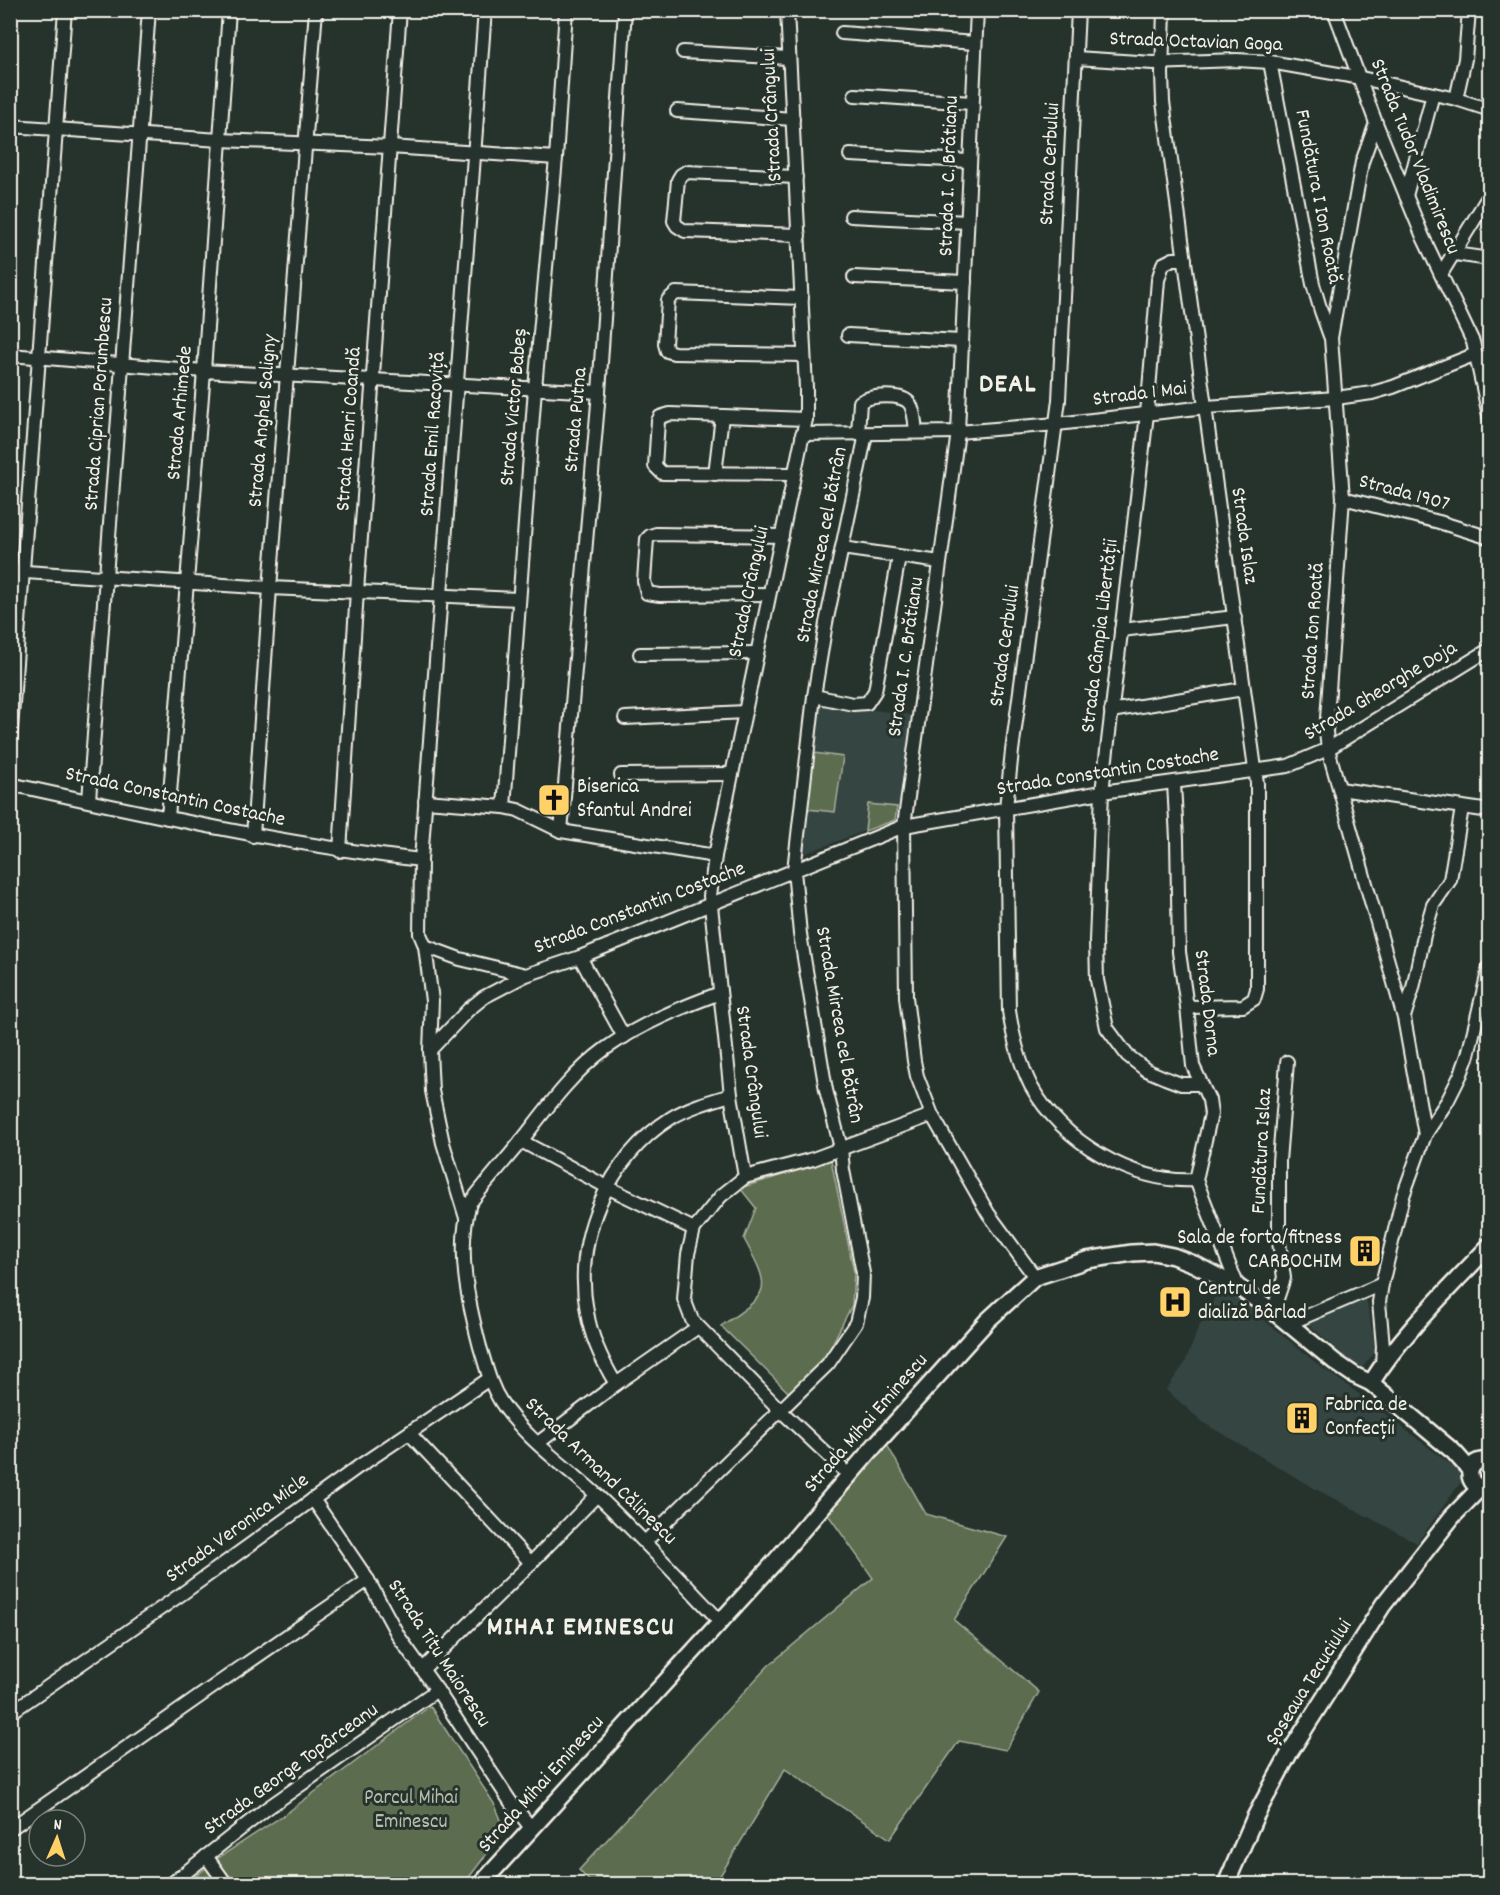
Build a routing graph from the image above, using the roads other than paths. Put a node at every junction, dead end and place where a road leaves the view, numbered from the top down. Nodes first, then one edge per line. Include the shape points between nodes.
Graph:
1 (65, 10) edge
2 (149, 10) edge
3 (229, 10) edge
4 (316, 10) edge
5 (400, 10) edge
6 (485, 10) edge
7 (566, 10) edge
8 (626, 10) edge
9 (787, 10) edge
10 (977, 10) edge
11 (1078, 10) edge
12 (1164, 10) edge
13 (1334, 10) edge
14 (1469, 10) edge
15 (842, 33) dead end
16 (975, 43) junction
17 (683, 52) dead end
18 (788, 58) junction
19 (1076, 58) junction
20 (1270, 62) junction
21 (1162, 63) junction
22 (1361, 78) junction
23 (1432, 94) junction
24 (855, 95) dead end
25 (1456, 99) junction
26 (972, 103) junction
27 (1490, 110) edge
28 (677, 111) dead end
29 (793, 119) junction
30 (1376, 123) junction
31 (10, 126) edge
32 (57, 128) junction
33 (138, 134) junction
34 (220, 140) junction
35 (306, 144) junction
36 (390, 147) junction
37 (473, 152) junction
38 (850, 155) dead end
39 (555, 158) junction
40 (969, 161) junction
41 (796, 177) junction
42 (1490, 195) edge
43 (1406, 196) junction
44 (850, 216) dead end
45 (967, 222) junction
46 (799, 235) junction
47 (1455, 254) junction
48 (1185, 259) junction
49 (1490, 259) edge
50 (1442, 274) junction
51 (854, 277) dead end
52 (965, 282) junction
53 (802, 298) junction
54 (849, 335) dead end
55 (1331, 338) junction
56 (961, 341) junction
57 (1476, 354) junction
58 (10, 355) edge
59 (804, 355) junction
60 (41, 357) junction
61 (123, 364) junction
62 (204, 371) junction
63 (287, 375) junction
64 (373, 379) junction
65 (458, 384) junction
66 (535, 388) junction
67 (599, 392) junction
68 (1336, 398) junction
69 (1206, 407) junction
70 (1147, 414) junction
71 (722, 416) junction
72 (806, 419) junction
73 (1490, 420) edge
74 (1057, 424) junction
75 (916, 432) junction
76 (958, 432) junction
77 (802, 434) junction
78 (862, 434) junction
79 (715, 474) junction
80 (794, 474) junction
81 (1343, 498) junction
82 (782, 536) junction
83 (1490, 538) edge
84 (843, 548) junction
85 (899, 557) junction
86 (940, 562) junction
87 (10, 571) edge
88 (24, 572) junction
89 (106, 577) junction
90 (186, 582) junction
91 (270, 588) junction
92 (357, 591) junction
93 (768, 594) junction
94 (441, 595) junction
95 (519, 599) junction
96 (1235, 617) junction
97 (1122, 630) junction
98 (1490, 649) edge
99 (756, 653) junction
100 (640, 654) dead end
101 (1243, 689) junction
102 (814, 696) junction
103 (1111, 711) junction
104 (745, 712) junction
105 (625, 718) dead end
106 (10, 743) edge
107 (1328, 749) junction
108 (1255, 771) junction
109 (732, 774) junction
110 (621, 775) dead end
111 (1174, 783) junction
112 (10, 784) edge
113 (1340, 789) junction
114 (1102, 792) junction
115 (89, 800) junction
116 (425, 801) junction
117 (504, 807) junction
118 (1462, 807) junction
119 (1006, 808) junction
120 (1490, 811) edge
121 (168, 818) junction
122 (904, 826) junction
123 (561, 831) junction
124 (253, 836) junction
125 (340, 851) junction
126 (715, 856) junction
127 (421, 861) junction
128 (794, 870) junction
129 (711, 903) junction
130 (425, 945) junction
131 (580, 957) junction
132 (1490, 964) edge
133 (526, 975) junction
134 (720, 993) junction
135 (1187, 1007) junction
136 (1404, 1018) junction
137 (624, 1037) junction
138 (430, 1050) junction
139 (1287, 1062) dead end
140 (1201, 1084) junction
141 (731, 1095) junction
142 (932, 1115) junction
143 (1425, 1135) junction
144 (521, 1142) junction
145 (842, 1148) junction
146 (745, 1177) junction
147 (1196, 1180) junction
148 (607, 1187) junction
149 (466, 1218) junction
150 (694, 1229) junction
151 (1490, 1245) edge
152 (1035, 1277) junction
153 (1382, 1284) junction
154 (1238, 1287) junction
155 (1272, 1311) junction
156 (1288, 1324) junction
157 (698, 1328) junction
158 (1382, 1365) junction
159 (489, 1378) junction
160 (1371, 1383) junction
161 (616, 1384) junction
162 (780, 1410) junction
163 (409, 1433) junction
164 (538, 1443) junction
165 (1481, 1471) edge
166 (850, 1476) junction
167 (597, 1495) junction
168 (313, 1499) junction
169 (646, 1542) junction
170 (531, 1563) junction
171 (368, 1580) junction
172 (720, 1621) junction
173 (423, 1669) junction
174 (438, 1690) junction
175 (10, 1713) edge
176 (10, 1829) edge
177 (532, 1829) junction
178 (206, 1856) junction
179 (171, 1884) edge
180 (226, 1884) edge
181 (481, 1884) edge
182 (1226, 1884) edge

1 - 32 street
2 - 33 street, Strada Ciprian Porumbescu
3 - 34 street, Strada Arhimede
4 - 35 street, Strada Anghel Saligny
5 - 36 street, Strada Henri Coandă
6 - 37 street, Strada Emil Racoviță
7 - 39 street, Strada Victor Babeș
8 - 67 street, Strada Putna
9 - 18 street, Strada Crângului
10 - 16 street, Strada I. C. Brătianu
11 - 19 street, Strada Cerbului
12 - 21 street, Strada Islaz
13 - 22 street, Strada Tudor Vladimirescu
14 - 25 street via 1465,59
15 - 16 street
16 - 26 street, Strada I. C. Brătianu
17 - 18 street
18 - 29 street, Strada Crângului
19 - 21 street, Strada Octavian Goga
19 - 74 street, Strada Cerbului
20 - 21 street, Strada Octavian Goga
20 - 22 street, Strada Octavian Goga
20 - 55 street, Fundătura I Ion Roată via 1313,284
21 - 48 street, Strada Islaz via 1163,102
22 - 23 street, Strada Octavian Goga
22 - 30 street, Strada Tudor Vladimirescu
23 - 25 street, Strada Octavian Goga
23 - 43 street
24 - 26 street
25 - 27 street, Strada Octavian Goga
26 - 40 street, Strada I. C. Brătianu
28 - 29 street
29 - 41 street, Strada Crângului
30 - 43 street, Strada Tudor Vladimirescu
30 - 55 street, Strada Ion Roată via 1362,162
31 - 32 street
32 - 33 street
32 - 60 street
33 - 34 street
33 - 61 street, Strada Ciprian Porumbescu
34 - 35 street
34 - 62 street, Strada Arhimede
35 - 36 street
35 - 63 street, Strada Anghel Saligny
36 - 37 street
36 - 64 street, Strada Henri Coandă
37 - 39 street
37 - 65 street, Strada Emil Racoviță
38 - 40 street
39 - 66 street, Strada Victor Babeș
40 - 45 street, Strada I. C. Brătianu
41 - 46 street, Strada Crângului
41 - 46 street via 686,172 678,180 675,221 685,231
42 - 47 street
43 - 50 street, Strada Tudor Vladimirescu
44 - 45 street
45 - 52 street, Strada I. C. Brătianu
46 - 53 street, Strada Crângului
47 - 49 street
47 - 50 street
48 - 69 street, Strada Islaz
48 - 70 street, Strada Câmpia Libertății via 1163,264 1158,280
50 - 57 street, Strada Tudor Vladimirescu
51 - 52 street
52 - 56 street, Strada I. C. Brătianu
53 - 59 street, Strada Crângului
53 - 59 street via 676,293 668,300 665,344 667,351 674,353
54 - 56 street
55 - 68 street, Strada Ion Roată
56 - 76 street, Strada I. C. Brătianu
57 - 68 street, Strada 1 Mai via 1393,387
57 - 73 street, Strada Tudor Vladimirescu
58 - 60 street
59 - 72 street, Strada Crângului
60 - 61 street
60 - 88 street
61 - 62 street
61 - 89 street, Strada Ciprian Porumbescu
62 - 63 street
62 - 90 street, Strada Arhimede
63 - 64 street
63 - 91 street, Strada Anghel Saligny
64 - 65 street
64 - 92 street, Strada Henri Coandă
65 - 66 street
65 - 94 street, Strada Emil Racoviță
66 - 67 street
66 - 95 street, Strada Victor Babeș
67 - 123 street, Strada Putna
68 - 69 street, Strada 1 Mai
68 - 81 street, Strada Ion Roată
69 - 70 street, Strada 1 Mai
69 - 96 street, Strada Islaz
70 - 74 street, Strada 1 Mai
70 - 97 street, Strada Câmpia Libertății
71 - 72 street
71 - 79 street
71 - 79 street via 665,414 658,421 658,471
72 - 77 street, Strada Crângului
74 - 76 street, Strada 1 Mai
74 - 119 street, Strada Cerbului
75 - 76 street, Strada 1 Mai
75 - 78 street, Strada 1 Mai
75 - 78 street, Strada Mircea cel Bătrân via 909,401 874,397 860,402
76 - 86 street, Strada I. C. Brătianu
77 - 78 street, Strada 1 Mai
77 - 80 street, Strada Crângului
78 - 84 street, Strada Mircea cel Bătrân
79 - 80 street
80 - 82 street, Strada Crângului
81 - 83 street, Strada 1907
81 - 107 street, Strada Ion Roată via 1326,732
82 - 93 street, Strada Crângului
82 - 93 street via 656,534 647,539 647,592
84 - 85 street
84 - 102 street, Strada Mircea cel Bătrân
85 - 86 street
85 - 102 street via 871,699 853,704
86 - 122 street, Strada I. C. Brătianu
87 - 88 street
88 - 89 street
88 - 106 street
89 - 90 street
89 - 115 street, Strada Ciprian Porumbescu
90 - 91 street
90 - 121 street, Strada Arhimede
91 - 92 street
91 - 124 street, Strada Anghel Saligny
92 - 94 street
92 - 125 street, Strada Henri Coandă
93 - 99 street, Strada Crângului
94 - 95 street
94 - 116 street, Strada Emil Racoviță
95 - 117 street, Strada Victor Babeș
96 - 97 street
96 - 101 street, Strada Islaz
97 - 103 street, Strada Câmpia Libertății
98 - 107 street, Strada Gheorghe Doja
99 - 100 street
99 - 104 street, Strada Crângului
101 - 103 street
101 - 108 street, Strada Islaz
102 - 128 street, Strada Mircea cel Bătrân
103 - 114 street, Strada Câmpia Libertății
104 - 105 street
104 - 109 street, Strada Crângului
107 - 108 street, Strada Gheorghe Doja via 1288,766
107 - 113 street, Strada Ion Roată
108 - 111 street, Strada Constantin Costache
108 - 135 street, Strada Islaz via 1257,989 1254,999 1244,1006
109 - 110 street
109 - 126 street, Strada Crângului
111 - 114 street, Strada Constantin Costache
111 - 135 street, Strada Dorna via 1179,952
112 - 115 street, Strada Constantin Costache
113 - 118 street
113 - 136 street, Strada Ion Roată
114 - 119 street, Strada Constantin Costache
114 - 140 street, Strada Câmpia Libertății via 1096,942 1097,980 1107,1028 1127,1054 1146,1070 1181,1084
115 - 121 street, Strada Constantin Costache
116 - 117 street
116 - 127 street, Strada Emil Racoviță
117 - 123 street
118 - 120 street
118 - 136 street via 1450,880 1433,905
119 - 122 street, Strada Constantin Costache
119 - 147 street, Strada Cerbului via 1009,1011 1014,1044 1032,1086 1061,1123 1096,1152 1156,1178
121 - 124 street, Strada Constantin Costache
122 - 128 street, Strada Constantin Costache
122 - 142 street, Strada I. C. Brătianu via 906,997 917,1076
123 - 126 street
124 - 125 street, Strada Constantin Costache
125 - 127 street, Strada Constantin Costache
126 - 129 street, Strada Crângului
127 - 130 street via 420,934
128 - 129 street, Strada Constantin Costache
128 - 145 street, Strada Mircea cel Bătrân via 800,934 826,1090
129 - 131 street, Strada Constantin Costache
129 - 134 street, Strada Crângului
130 - 133 street, Strada Constantin Costache via 460,959
130 - 138 street via 432,1001
131 - 133 street, Strada Constantin Costache
131 - 137 street
132 - 143 street via 1461,1074
133 - 138 street via 476,1003
134 - 137 street, Strada Armand Călinescu via 670,1012
134 - 141 street, Strada Crângului
135 - 140 street, Strada Dorna via 1193,1066
136 - 143 street, Strada Ion Roată
137 - 144 street, Strada Armand Călinescu via 603,1050 576,1076
138 - 149 street via 434,1104
139 - 155 street, Fundătura Islaz via 1279,1161 1279,1242 1284,1278
140 - 147 street, Strada Dorna via 1211,1114
141 - 146 street, Strada Crângului
141 - 148 street via 672,1118 637,1147
142 - 145 street
142 - 152 street, Strada I. C. Brătianu via 988,1213
143 - 153 street via 1403,1196
144 - 148 street
144 - 149 street, Strada Armand Călinescu via 470,1203
145 - 146 street
145 - 162 street, Strada Mircea cel Bătrân via 863,1273 862,1298 856,1323 843,1344
146 - 150 street via 721,1196
147 - 154 street
148 - 150 street
148 - 161 street via 590,1237 585,1290 593,1338
149 - 159 street, Strada Armand Călinescu via 464,1262 468,1299
150 - 157 street via 684,1299
151 - 158 main road
152 - 154 main road, Strada Mihai Eminescu via 1087,1260 1153,1252 1194,1264
152 - 166 main road, Strada Mihai Eminescu via 987,1321
153 - 156 street
153 - 158 street
154 - 155 main road, Strada Mihai Eminescu
155 - 156 main road, Strada Mihai Eminescu
156 - 160 main road, Strada Mihai Eminescu via 1335,1362
157 - 161 street
157 - 162 street
158 - 160 main road
159 - 163 street, Strada Veronica Micle
159 - 164 street, Strada Armand Călinescu via 509,1412
160 - 165 main road, Strada Mihai Eminescu
161 - 164 street
162 - 166 street
162 - 169 street, Strada Mircea cel Bătrân
163 - 168 street, Strada Veronica Micle
163 - 170 street
164 - 167 street, Strada Armand Călinescu
165 - 182 main road, Șoseaua Tecuciului via 1452,1517 1383,1605 1290,1752 1255,1817
166 - 172 main road, Strada Mihai Eminescu
167 - 169 street, Strada Armand Călinescu
167 - 170 street
168 - 171 street, Strada Titu Maiorescu
168 - 175 street, Strada Veronica Micle
169 - 172 street, Strada Armand Călinescu
170 - 173 street
171 - 173 street, Strada Titu Maiorescu via 388,1620
171 - 176 street
172 - 177 main road, Strada Mihai Eminescu
173 - 174 street, Strada Titu Maiorescu
174 - 177 street, Strada Titu Maiorescu
174 - 178 street, Strada George Topârceanu via 266,1809
177 - 181 main road, Strada Mihai Eminescu
178 - 179 street, Strada George Topârceanu
178 - 180 street

